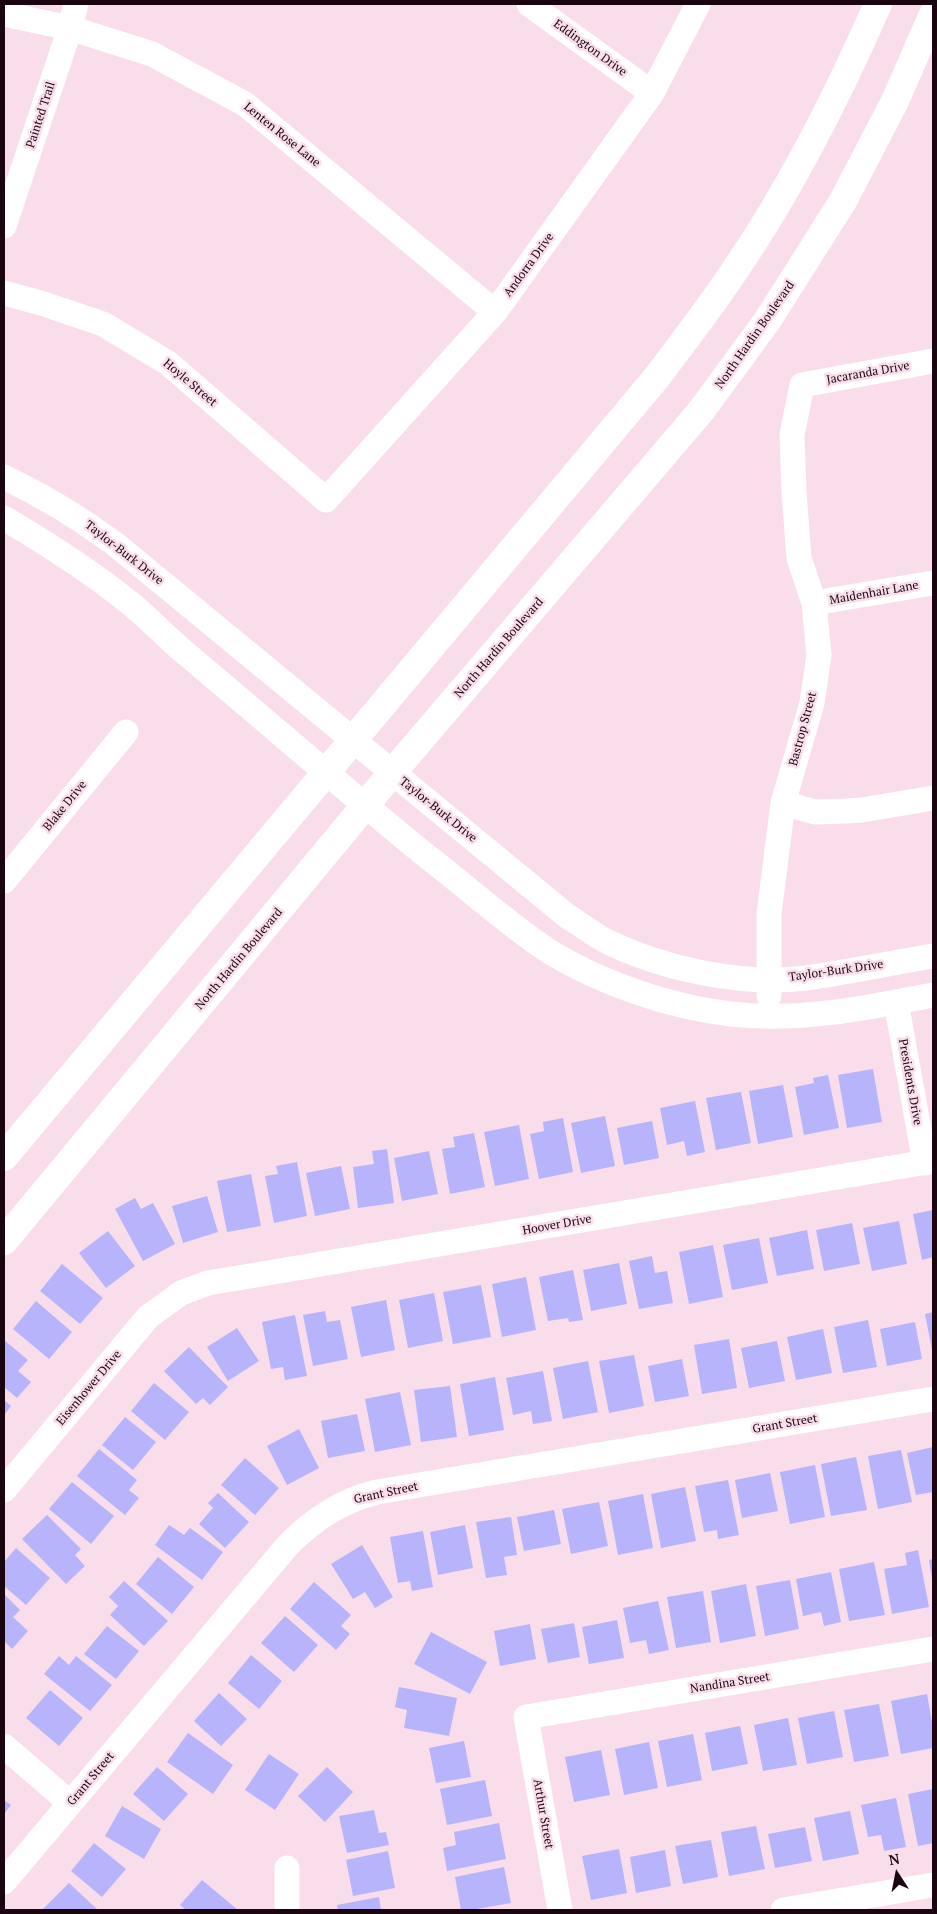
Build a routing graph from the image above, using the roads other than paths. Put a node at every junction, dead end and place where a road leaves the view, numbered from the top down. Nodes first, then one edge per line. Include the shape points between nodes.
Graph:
1 (76, 4) edge
2 (529, 4) edge
3 (698, 4) edge
4 (878, 4) edge
5 (4, 14) edge
6 (933, 14) edge
7 (70, 28) junction
8 (652, 93) junction
9 (4, 226) edge
10 (4, 293) edge
11 (495, 312) junction
12 (933, 361) edge
13 (802, 385) joint
14 (4, 477) edge
15 (326, 500) joint
16 (4, 518) edge
17 (933, 583) edge
18 (814, 603) junction
19 (126, 732) dead end
20 (352, 741) junction
21 (327, 772) junction
22 (392, 773) junction
23 (933, 798) edge
24 (782, 803) junction
25 (365, 806) junction
26 (4, 881) edge
27 (933, 956) edge
28 (770, 979) junction
29 (933, 995) edge
30 (896, 1002) junction
31 (769, 1016) junction
32 (7, 1147) edge
33 (929, 1162) edge
34 (4, 1241) edge
35 (181, 1293) joint
36 (933, 1399) edge
37 (4, 1490) edge
38 (933, 1649) edge
39 (526, 1717) joint
40 (4, 1746) edge
41 (70, 1803) junction
42 (287, 1868) dead end
43 (4, 1882) edge
44 (933, 1885) edge
45 (287, 1910) edge
46 (560, 1910) edge
47 (783, 1910) edge

1 - 7 street, Painted Trail
2 - 8 street, Eddington Drive
3 - 8 street, Andorra Drive
4 - 20 main road via 790,181 738,267 692,332
5 - 7 street, Lenten Rose Lane
6 - 22 main road, North Hardin Boulevard via 871,150 767,321 702,410
7 - 9 street, Painted Trail
7 - 11 street, Lenten Rose Lane via 152,54 245,104
8 - 11 street, Andorra Drive
10 - 15 street, Hoyle Street via 103,324 168,363
11 - 15 street, Andorra Drive
12 - 13 street, Jacaranda Drive
13 - 18 street, Bastrop Street via 792,435 794,492 799,558
14 - 20 street, Taylor-Burk Drive via 47,498 115,544
16 - 21 street via 86,568 127,600 177,647
17 - 18 street, Maidenhair Lane
18 - 24 street, Bastrop Street via 819,655 812,703
19 - 26 street, Blake Drive
20 - 21 main road
20 - 22 street, Taylor-Burk Drive
21 - 25 street
21 - 32 main road
22 - 25 main road, North Hardin Boulevard
22 - 28 street, Taylor-Burk Drive via 567,916 606,940 668,964 713,976
23 - 24 street via 862,810 814,812
24 - 28 street, Bastrop Street via 769,914
25 - 31 street via 494,910 550,951 582,969 663,1000 731,1014
25 - 34 main road, North Hardin Boulevard
27 - 28 street, Taylor-Burk Drive via 804,978
28 - 31 street, Bastrop Street
29 - 30 street
30 - 31 street via 826,1014
30 - 33 street, Presidents Drive
33 - 35 street, Hoover Drive via 218,1281
35 - 37 street, Eisenhower Drive via 148,1317
36 - 41 street, Grant Street via 377,1492 350,1500 324,1515 288,1545
38 - 39 street, Nandina Street
39 - 46 street, Arthur Street
40 - 41 street
41 - 43 street, Grant Street
42 - 45 street
44 - 47 street

